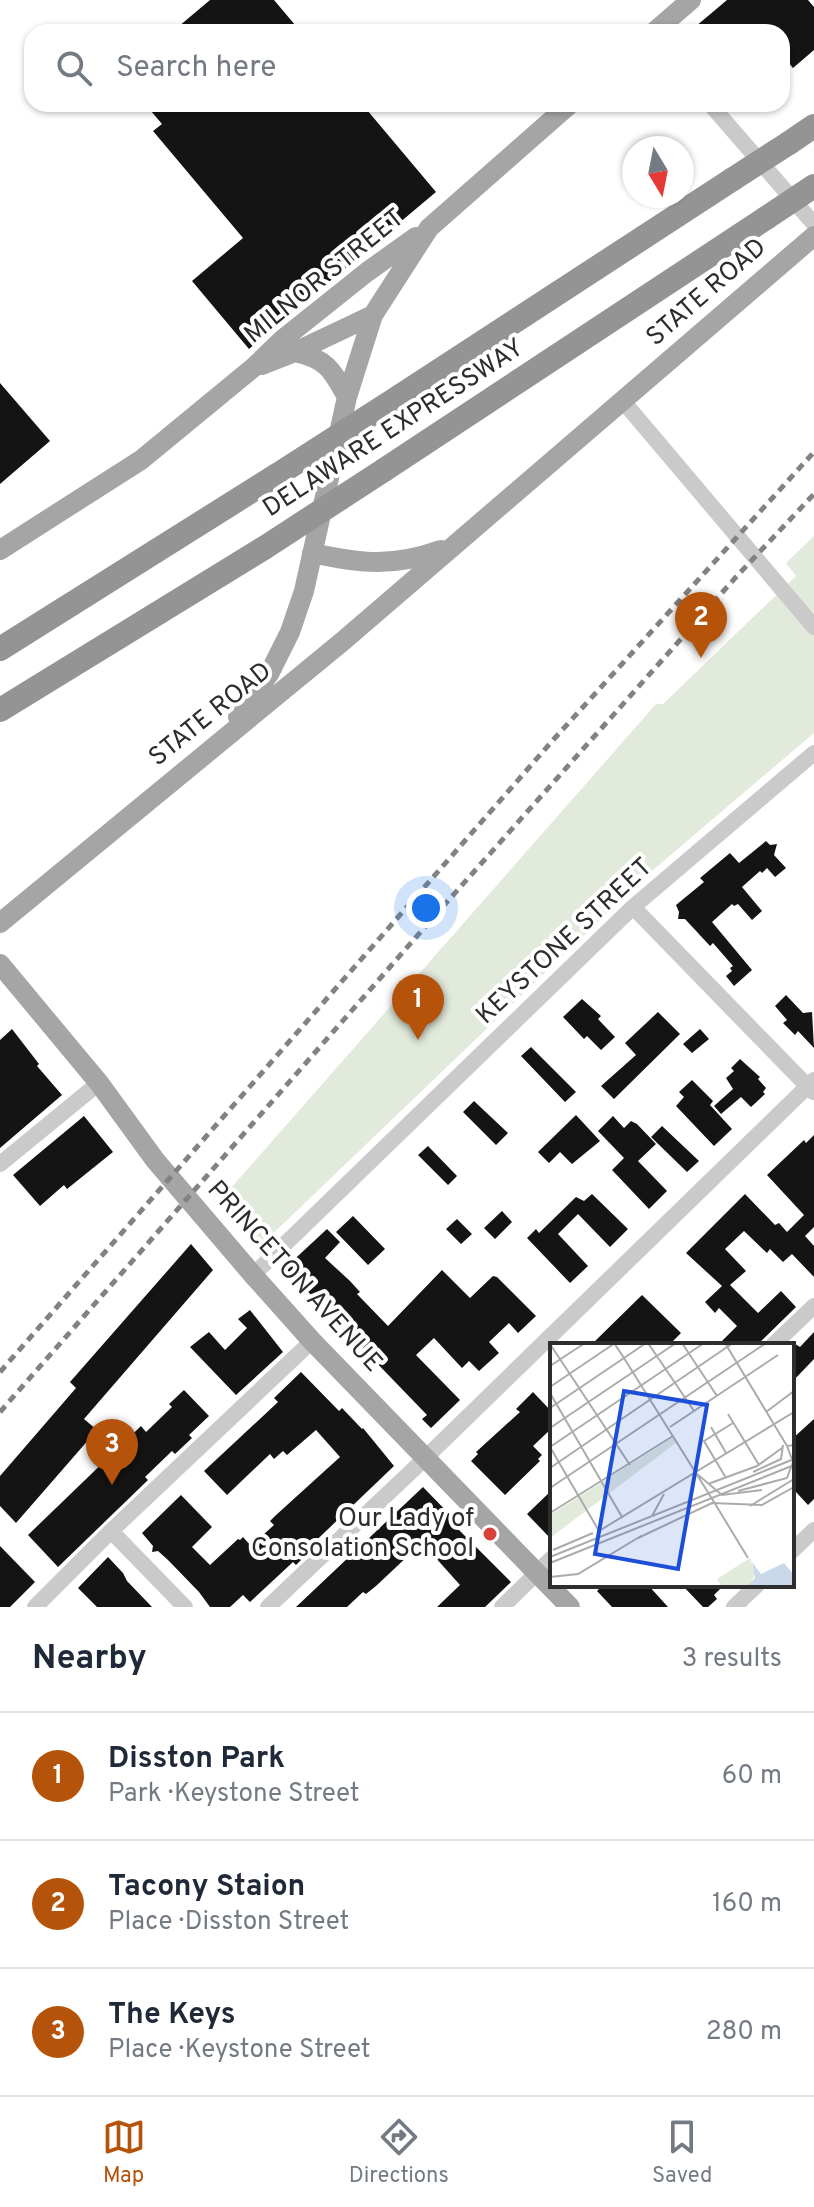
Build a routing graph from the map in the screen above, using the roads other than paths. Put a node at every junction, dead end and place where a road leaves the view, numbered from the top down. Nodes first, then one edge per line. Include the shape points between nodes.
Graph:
1 (691, 0) edge
2 (663, 24) edge
3 (561, 112) edge
4 (717, 112) edge
5 (814, 126) edge
6 (814, 186) edge
7 (814, 224) edge
8 (429, 228) junction
9 (814, 236) edge
10 (373, 315) junction
11 (295, 352) junction
12 (254, 367) junction
13 (347, 397) junction
14 (622, 400) junction
15 (452, 546) junction
16 (0, 550) edge
17 (312, 553) junction
18 (814, 627) edge
19 (0, 649) edge
20 (0, 710) edge
21 (213, 746) junction
22 (814, 753) edge
23 (633, 907) junction
24 (0, 923) edge
25 (0, 964) edge
26 (99, 1083) junction
27 (812, 1087) edge
28 (0, 1164) edge
29 (253, 1275) junction
30 (814, 1306) edge
31 (312, 1341) junction
32 (775, 1343) edge
33 (426, 1458) junction
34 (814, 1530) edge
35 (111, 1531) junction
36 (794, 1549) edge
37 (550, 1560) edge
38 (537, 1573) junction
39 (550, 1586) edge
40 (551, 1587) edge
41 (755, 1587) edge
42 (35, 1607) edge
43 (185, 1607) edge
44 (268, 1607) edge
45 (502, 1607) edge
46 (570, 1607) edge
47 (734, 1607) edge

1 - 2 main road
3 - 8 main road
4 - 7 street
5 - 19 highway, DELAWARE EXPRESSWAY, bridge
6 - 20 highway, DELAWARE EXPRESSWAY, bridge via 264,548
8 - 10 main road
8 - 12 main road, MILNOR STREET via 367,272
9 - 14 main road, STATE ROAD
10 - 11 main road, MILNOR STREET
10 - 13 main road
11 - 12 main road, MILNOR STREET
11 - 13 main road via 326,364
12 - 16 main road, MILNOR STREET via 141,460
13 - 17 main road
14 - 15 main road, STATE ROAD
14 - 18 street
15 - 17 main road, STATE ROAD via 381,564
15 - 21 main road, STATE ROAD
17 - 21 main road via 290,632 261,685
21 - 24 main road, STATE ROAD
22 - 23 street, KEYSTONE STREET
23 - 27 street
23 - 29 street, KEYSTONE STREET
25 - 26 main road, PRINCETON AVENUE
26 - 28 street
26 - 29 main road, PRINCETON AVENUE via 155,1160
27 - 33 street
29 - 31 main road, PRINCETON AVENUE
30 - 32 street
31 - 33 main road, PRINCETON AVENUE
31 - 35 street
33 - 38 main road, PRINCETON AVENUE
33 - 44 street
34 - 36 street
35 - 42 street
35 - 43 street
37 - 38 street
38 - 39 main road, PRINCETON AVENUE
38 - 45 street
40 - 46 main road, PRINCETON AVENUE
41 - 47 street

